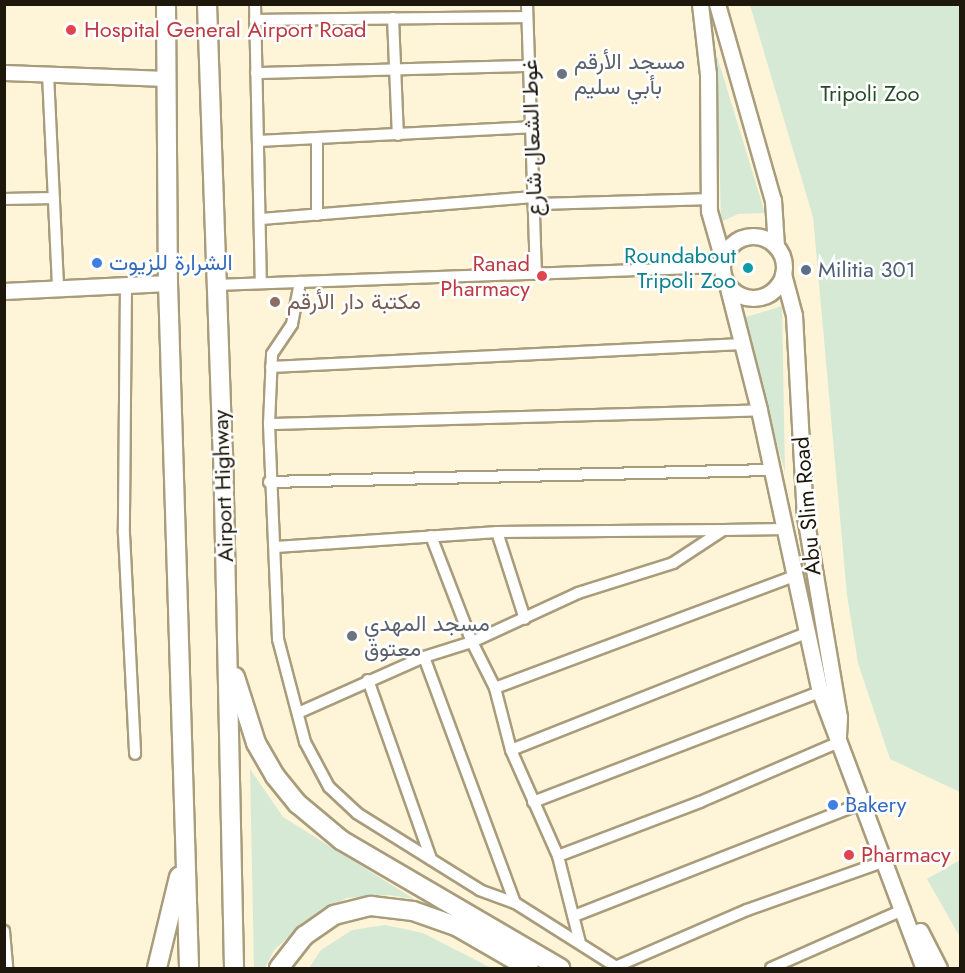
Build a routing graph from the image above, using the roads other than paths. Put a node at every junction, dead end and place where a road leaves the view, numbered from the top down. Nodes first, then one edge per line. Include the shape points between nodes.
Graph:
1 (166, 4) edge
2 (207, 4) edge
3 (255, 4) edge
4 (527, 4) edge
5 (700, 4) edge
6 (717, 4) edge
7 (527, 17) junction
8 (393, 18) junction
9 (255, 20) junction
10 (529, 66) junction
11 (394, 71) junction
12 (4, 73) edge
13 (256, 73) junction
14 (48, 74) junction
15 (167, 79) junction
16 (531, 127) junction
17 (398, 135) junction
18 (317, 140) junction
19 (258, 141) junction
20 (54, 198) junction
21 (4, 199) edge
22 (709, 199) junction
23 (534, 200) junction
24 (317, 214) junction
25 (260, 219) junction
26 (776, 246) junction
27 (722, 264) junction
28 (536, 272) junction
29 (783, 274) junction
30 (300, 282) junction
31 (168, 283) junction
32 (261, 283) junction
33 (727, 284) junction
34 (126, 285) junction
35 (215, 285) junction
36 (58, 290) junction
37 (4, 291) edge
38 (742, 344) junction
39 (271, 367) junction
40 (759, 411) junction
41 (269, 424) junction
42 (772, 470) junction
43 (269, 482) junction
44 (785, 529) junction
45 (723, 530) junction
46 (497, 532) junction
47 (430, 536) junction
48 (276, 547) junction
49 (795, 576) junction
50 (525, 619) junction
51 (807, 633) junction
52 (472, 642) junction
53 (227, 652) junction
54 (424, 657) junction
55 (368, 680) junction
56 (495, 688) junction
57 (820, 692) junction
58 (298, 713) junction
59 (839, 739) junction
60 (511, 750) junction
61 (135, 754) dead end
62 (533, 802) junction
63 (862, 802) junction
64 (184, 846) junction
65 (558, 856) junction
66 (431, 859) junction
67 (885, 861) junction
68 (515, 903) junction
69 (905, 909) junction
70 (574, 916) junction
71 (4, 931) edge
72 (580, 943) junction
73 (616, 968) edge
74 (7, 969) edge
75 (157, 969) edge
76 (189, 969) edge
77 (234, 969) edge
78 (279, 969) edge
79 (529, 969) edge
80 (560, 969) edge
81 (771, 969) edge
82 (924, 969) edge
83 (939, 969) edge

1 - 15 highway
2 - 35 highway, Airport Highway
3 - 9 street
4 - 7 street, غوط الشعال شارع
5 - 22 main road via 708,74
6 - 26 main road via 772,200
7 - 8 street
7 - 10 street, غوط الشعال شارع
8 - 9 street
8 - 11 street
9 - 13 street
10 - 11 street
10 - 16 street, غوط الشعال شارع
11 - 13 street
11 - 17 street
12 - 14 street
13 - 19 street
14 - 15 street
14 - 20 street
15 - 31 highway
16 - 17 street
16 - 23 street, غوط الشعال شارع
17 - 18 street
18 - 19 street
18 - 24 street
19 - 25 street
20 - 21 street
20 - 36 street
22 - 23 street
22 - 27 main road
23 - 24 street
23 - 28 street, غوط الشعال شارع
24 - 25 street
25 - 32 street
26 - 27 main road via 756,236 745,237 735,242
26 - 29 main road via 784,262
27 - 28 street
27 - 33 main road
28 - 30 street
29 - 33 main road via 774,290 758,298 740,296
29 - 59 main road, Abu Slim Road via 794,315 805,516 839,717
30 - 32 street
30 - 39 street via 292,324 272,354
31 - 34 main road
31 - 64 highway
32 - 35 street
33 - 38 main road, Abu Slim Road
34 - 36 main road
34 - 61 street via 124,534
35 - 53 highway, Airport Highway
36 - 37 main road
38 - 39 street
38 - 40 main road, Abu Slim Road
39 - 41 street
40 - 41 street
40 - 42 main road, Abu Slim Road
41 - 43 street
42 - 43 street
42 - 44 main road, Abu Slim Road
43 - 48 street
44 - 45 street
44 - 49 main road, Abu Slim Road
45 - 46 street
45 - 50 street via 673,564 578,592
46 - 47 street
46 - 50 street
47 - 48 street
47 - 52 street
48 - 58 street via 278,639
49 - 51 main road, Abu Slim Road
49 - 56 street
50 - 52 street
51 - 57 main road, Abu Slim Road
51 - 60 street
52 - 54 street
52 - 56 street
53 - 77 highway, Airport Highway
53 - 80 highway via 256,743 297,804 341,840
54 - 55 street
54 - 68 street
55 - 58 street
55 - 66 street
56 - 60 street
57 - 59 main road, Abu Slim Road
57 - 62 street
58 - 66 street via 305,742 328,787 357,813
59 - 63 main road, Abu Slim Road
59 - 65 street via 700,802
60 - 62 street
62 - 65 street
63 - 67 main road, Abu Slim Road
63 - 70 street
64 - 75 highway
64 - 76 highway
65 - 70 street
66 - 68 street via 480,890
67 - 69 main road, Abu Slim Road
67 - 73 street via 747,910
68 - 72 street
69 - 81 street
69 - 82 main road, Abu Slim Road
69 - 83 main road, Abu Slim Road
70 - 72 street
71 - 74 street
72 - 73 street
78 - 79 highway via 304,936 334,915 371,906 413,910 456,926

